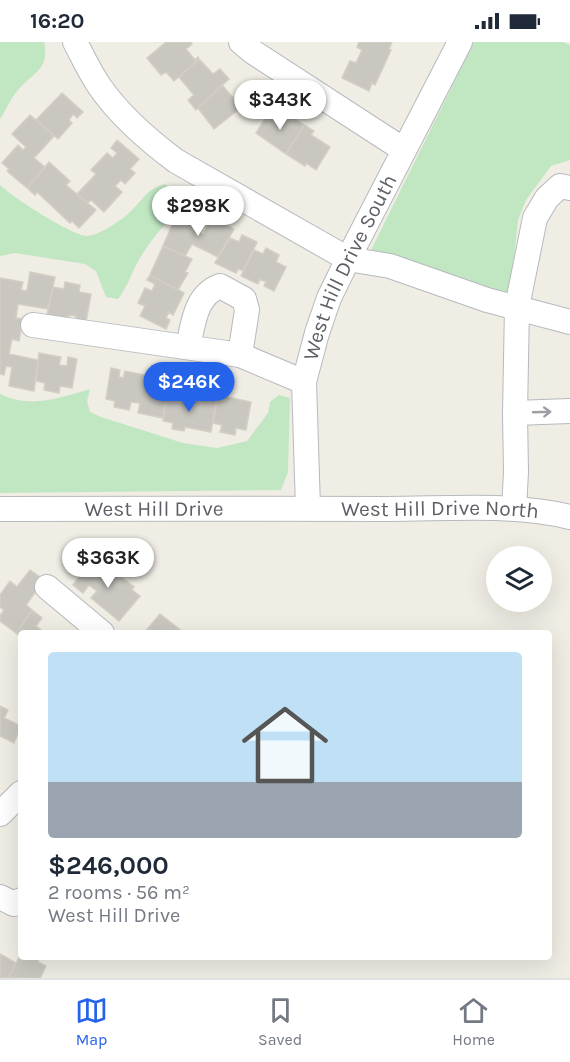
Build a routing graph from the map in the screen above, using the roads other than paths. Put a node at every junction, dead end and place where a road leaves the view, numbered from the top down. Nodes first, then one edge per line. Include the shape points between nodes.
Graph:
1 (75, 42) edge
2 (241, 42) edge
3 (460, 42) edge
4 (404, 150) junction
5 (570, 188) edge
6 (348, 259) junction
7 (517, 307) junction
8 (570, 322) edge
9 (33, 325) dead end
10 (188, 347) junction
11 (240, 355) junction
12 (304, 382) junction
13 (570, 411) edge
14 (515, 413) junction
15 (308, 508) junction
16 (0, 509) edge
17 (514, 509) junction
18 (570, 517) edge
19 (47, 587) dead end
20 (98, 630) edge
21 (18, 796) edge
22 (0, 814) edge
23 (0, 897) edge
24 (18, 902) edge

1 - 6 street via 100,86 152,144
2 - 4 street
3 - 4 street, West Hill Drive South
4 - 6 street, West Hill Drive South
5 - 7 street via 560,186 535,218
6 - 7 street via 390,266
6 - 12 street, West Hill Drive South via 329,298
7 - 8 street
7 - 14 street
9 - 10 street
10 - 11 street
10 - 11 street via 196,309 211,289 220,286 244,299 247,310
11 - 12 street
12 - 15 street, West Hill Drive South
14 -> 13 street
14 - 17 street
15 - 16 street, West Hill Drive
15 - 17 street, West Hill Drive North
17 - 18 street, West Hill Drive North
19 - 20 street
21 - 22 street
23 - 24 street via 14,904

